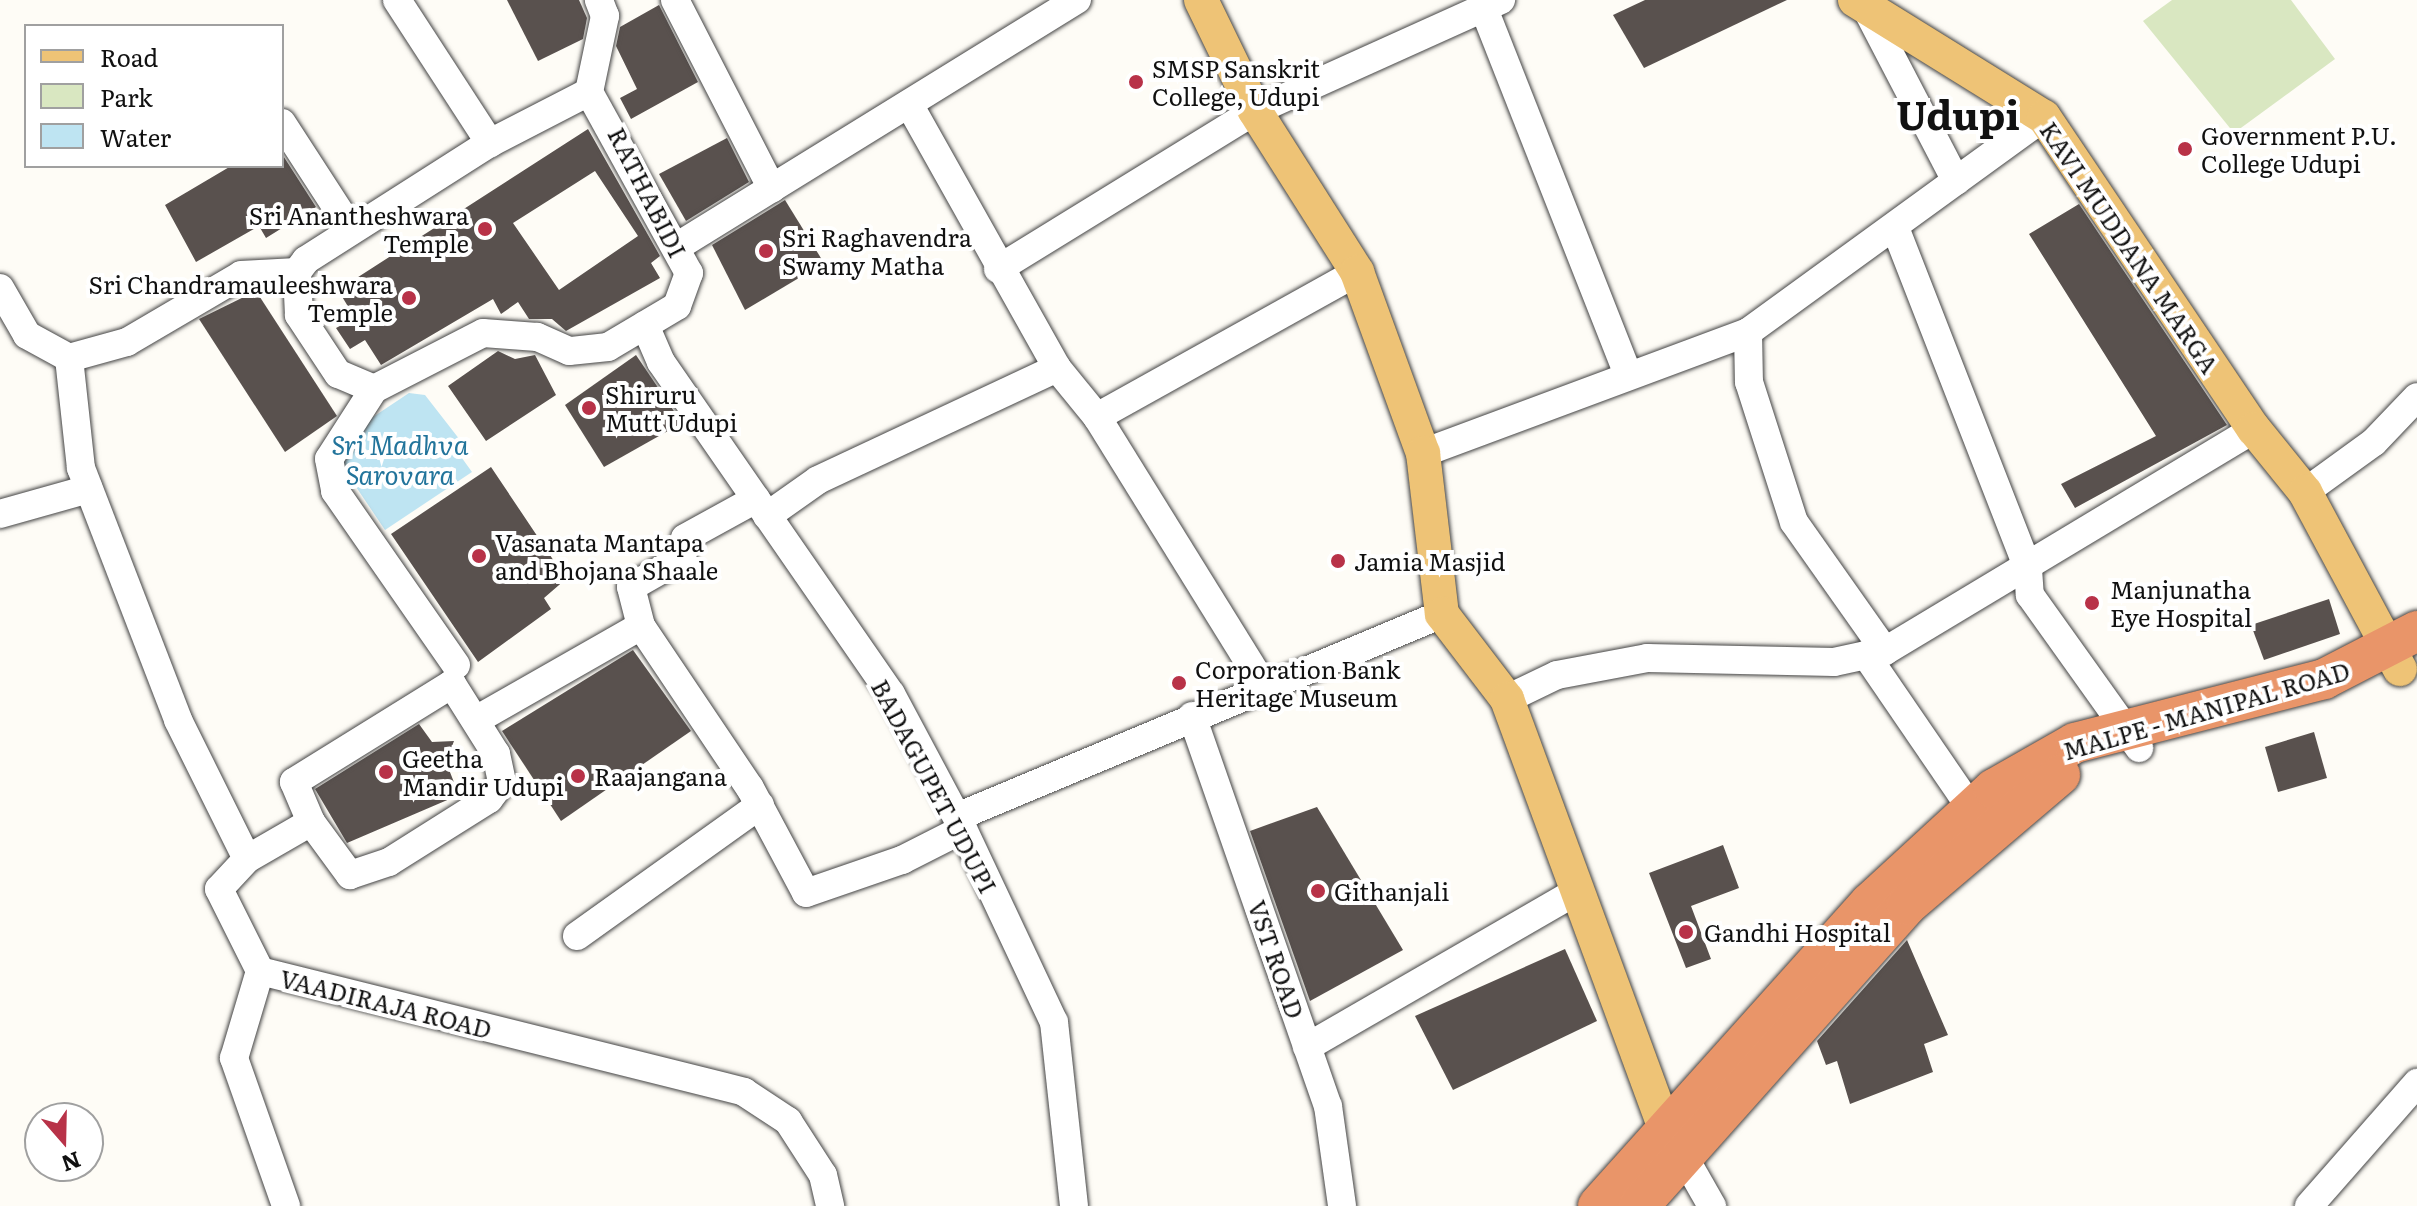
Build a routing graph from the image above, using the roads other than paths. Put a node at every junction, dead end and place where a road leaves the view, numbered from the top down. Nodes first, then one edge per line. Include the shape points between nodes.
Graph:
1 (675, 0) edge
2 (1077, 0) edge
3 (1201, 0) edge
4 (1492, 4) edge
5 (1860, 4) edge
6 (602, 8) edge
7 (402, 9) edge
8 (589, 92) junction
9 (909, 104) junction
10 (1255, 111) junction
11 (2044, 117) junction
12 (284, 126) edge
13 (490, 143) junction
14 (1956, 181) junction
15 (772, 189) junction
16 (350, 228) junction
17 (1896, 230) junction
18 (678, 246) junction
19 (998, 269) junction
20 (297, 272) junction
21 (1357, 272) junction
22 (0, 288) edge
23 (645, 325) junction
24 (1748, 332) junction
25 (69, 358) junction
26 (1057, 368) junction
27 (1628, 375) junction
28 (374, 389) junction
29 (2417, 397) edge
30 (1097, 417) junction
31 (2254, 429) junction
32 (1423, 453) junction
33 (89, 489) junction
34 (2305, 492) junction
35 (755, 497) junction
36 (0, 514) edge
37 (2028, 569) junction
38 (1442, 614) junction
39 (632, 631) junction
40 (2406, 652) edge
41 (1876, 653) junction
42 (456, 665) dead end
43 (1262, 683) junction
44 (1507, 699) junction
45 (1192, 716) junction
46 (476, 720) junction
47 (2131, 738) junction
48 (760, 805) junction
49 (1978, 820) junction
50 (311, 822) junction
51 (960, 823) junction
52 (247, 859) junction
53 (1575, 892) junction
54 (577, 936) dead end
55 (260, 971) junction
56 (1307, 1047) junction
57 (2417, 1083) edge
58 (1674, 1143) junction
59 (286, 1206) edge
60 (830, 1206) edge
61 (1074, 1206) edge
62 (1342, 1206) edge
63 (1598, 1206) edge
64 (1639, 1206) edge
65 (1712, 1206) edge
66 (2309, 1206) edge

1 - 15 street
2 - 9 street
3 - 10 main road
4 - 10 street
4 - 27 street
5 - 11 main road, KAVI MUDDANA MARGA
5 - 14 street
6 - 8 street
7 - 13 street
8 - 13 street
8 - 18 street, RATHABIDI
9 - 15 street
9 - 19 street
10 - 19 street
10 - 21 main road
11 - 14 street
11 - 31 main road, KAVI MUDDANA MARGA
12 - 16 street
13 - 16 street
14 - 17 street
15 - 18 street
16 - 20 street
17 - 24 street
17 - 37 street
18 - 23 street, RATHABIDI via 689,273 677,306
19 - 26 street
20 - 25 street via 241,275 127,342
20 - 28 street via 299,315 314,343 338,374
21 - 30 street
21 - 32 main road
22 - 25 street via 27,335
23 - 28 street, RATHABIDI via 608,347 569,351 537,337 483,333
23 - 35 street, BADAGUPET UDUPI via 661,362
24 - 27 street
24 - 41 street via 1749,382 1794,522
25 - 33 street via 68,398
26 - 30 street
26 - 35 street via 818,480
27 - 32 street
28 - 42 street via 329,459 335,491
29 - 34 street via 2374,442
30 - 43 street
31 - 34 main road, KAVI MUDDANA MARGA
31 - 37 street
32 - 38 main road
33 - 36 street
33 - 52 street via 178,720
34 - 40 main road, KAVI MUDDANA MARGA
35 - 39 street via 685,538 682,558 631,587
35 - 51 street, BADAGUPET UDUPI via 891,694
37 - 41 street
37 - 47 street via 2030,595
38 - 43 street
38 - 44 main road
39 - 46 street
39 - 48 street
40 - 47 highway, MALPE - MANIPAL ROAD via 2340,696
41 - 44 street via 1834,662 1647,658 1557,675
41 - 49 street
43 - 45 street
44 - 53 main road
45 - 51 street
45 - 56 street, VST ROAD
46 - 50 street via 452,684 436,689 294,782
46 - 50 street via 502,782 489,799 389,862 350,875
47 - 49 highway, MALPE - MANIPAL ROAD
48 - 51 street via 806,893 902,860
48 - 54 street
49 - 58 highway, MALPE - MANIPAL ROAD via 1907,905
50 - 52 street
51 - 61 street, BADAGUPET UDUPI via 1054,1022
52 - 55 street, VAADIRAJA ROAD via 219,889
53 - 56 street
53 - 58 main road
55 - 59 street via 234,1058
55 - 60 street, VAADIRAJA ROAD via 744,1092 788,1121 823,1175
56 - 62 street, VST ROAD via 1328,1106
57 - 66 street
58 - 63 highway, MALPE - MANIPAL ROAD
58 - 64 highway, MALPE - MANIPAL ROAD
58 - 65 street

